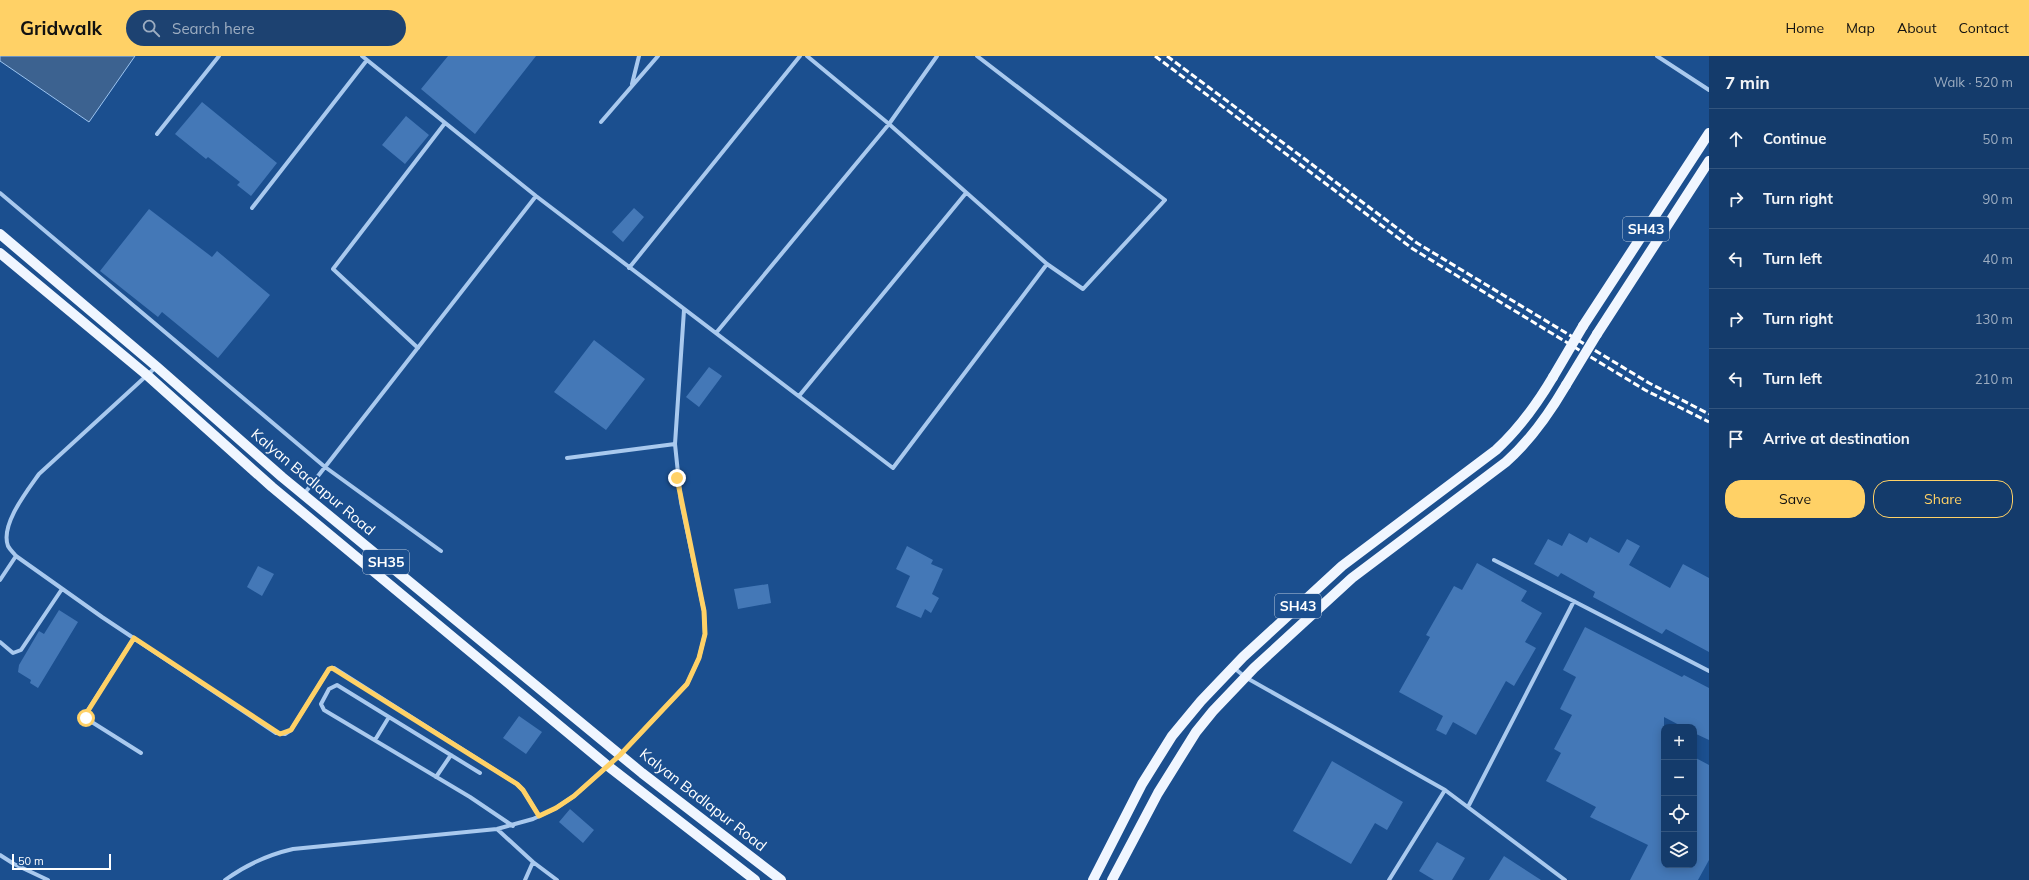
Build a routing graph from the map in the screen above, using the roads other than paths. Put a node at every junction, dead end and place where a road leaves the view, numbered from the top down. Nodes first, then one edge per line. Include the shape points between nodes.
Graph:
1 (219, 56) edge
2 (362, 56) edge
3 (639, 56) edge
4 (658, 56) edge
5 (800, 56) edge
6 (807, 56) edge
7 (937, 56) edge
8 (977, 56) edge
9 (1657, 56) edge
10 (367, 60) junction
11 (632, 86) junction
12 (1709, 90) edge
13 (601, 122) dead end
14 (445, 123) junction
15 (889, 124) junction
16 (1709, 133) edge
17 (156, 134) dead end
18 (1709, 161) edge
19 (0, 193) edge
20 (966, 193) junction
21 (536, 196) junction
22 (252, 208) dead end
23 (0, 234) edge
24 (0, 253) edge
25 (1047, 264) junction
26 (630, 268) junction
27 (684, 310) junction
28 (716, 333) junction
29 (418, 348) junction
30 (157, 367) junction
31 (148, 376) junction
32 (799, 396) junction
33 (675, 444) junction
34 (567, 458) dead end
35 (325, 467) junction
36 (282, 477) junction
37 (272, 487) junction
38 (304, 494) junction
39 (441, 551) dead end
40 (16, 556) junction
41 (1494, 560) dead end
42 (0, 580) edge
43 (62, 589) junction
44 (1574, 602) junction
45 (134, 638) junction
46 (0, 642) edge
47 (1233, 667) junction
48 (1709, 671) edge
49 (1245, 677) junction
50 (389, 717) junction
51 (375, 740) junction
52 (141, 753) dead end
53 (451, 755) junction
54 (620, 755) junction
55 (608, 766) junction
56 (480, 773) dead end
57 (436, 777) junction
58 (1445, 790) junction
59 (1468, 807) junction
60 (539, 816) junction
61 (513, 826) junction
62 (497, 829) junction
63 (0, 855) edge
64 (533, 862) junction
65 (48, 880) edge
66 (225, 880) edge
67 (525, 880) edge
68 (557, 880) edge
69 (755, 880) edge
70 (781, 880) edge
71 (1093, 880) edge
72 (1112, 880) edge
73 (1389, 880) edge
74 (1565, 880) edge

1 - 17 street
2 - 10 street
3 - 11 street
4 - 11 street
5 - 26 street
6 - 15 street
7 - 15 street
8 - 25 street via 1165,200 1083,289
9 - 12 street
10 - 14 street
10 - 22 street
11 - 13 street
14 - 21 street
14 - 29 street via 333,269
15 - 20 street
15 - 28 street
16 - 47 main road, SH43, bridge via 1527,417 1506,440 1342,566
18 - 49 main road, SH43, bridge via 1540,426 1523,446 1506,462 1352,578
19 - 35 street
20 - 25 street
20 - 32 street
21 - 26 street
21 - 29 street
23 - 30 main road, Kalyan Badlapur Road / SH35
24 - 31 main road, Kalyan Badlapur Road / SH35
25 - 32 street via 893,468
26 - 27 street
27 - 28 street
27 - 33 street
28 - 32 street
29 - 35 street
30 - 31 street
30 - 36 main road, Kalyan Badlapur Road / SH35
31 - 37 main road, Kalyan Badlapur Road / SH35
31 - 40 street via 39,474 8,524 8,546
33 - 34 street
33 - 54 street via 681,502 704,611 705,634 699,658 687,684
35 - 38 street
35 - 39 street
36 - 37 main road
36 - 38 main road, Kalyan Badlapur Road / SH35
37 - 55 main road, Kalyan Badlapur Road / SH35
38 - 54 main road, Kalyan Badlapur Road / SH35
40 - 42 street
40 - 43 street
41 - 44 street
43 - 45 street
43 - 46 street via 21,650 13,653
44 - 48 street
44 - 59 street
45 - 52 street via 86,715 87,719
45 - 60 street via 280,734 291,730 329,669 334,668 517,784
47 - 49 street
47 - 71 main road, SH43 via 1186,717 1172,736 1142,784
49 - 58 street
49 - 72 main road, SH43 via 1213,711 1187,745 1158,793
50 - 51 street
50 - 51 street via 337,685 329,689 321,704 324,710
50 - 53 street
51 - 57 street
53 - 56 street
53 - 57 street
54 - 55 street
54 - 70 main road, Kalyan Badlapur Road / SH35
55 - 60 street via 574,796
55 - 69 main road, Kalyan Badlapur Road / SH35
57 - 61 street
58 - 59 street
58 - 73 street
59 - 74 street
60 - 61 street
61 - 62 street
62 - 64 street
62 - 66 street via 293,849 268,855 245,866
63 - 65 street
64 - 67 street
64 - 68 street

